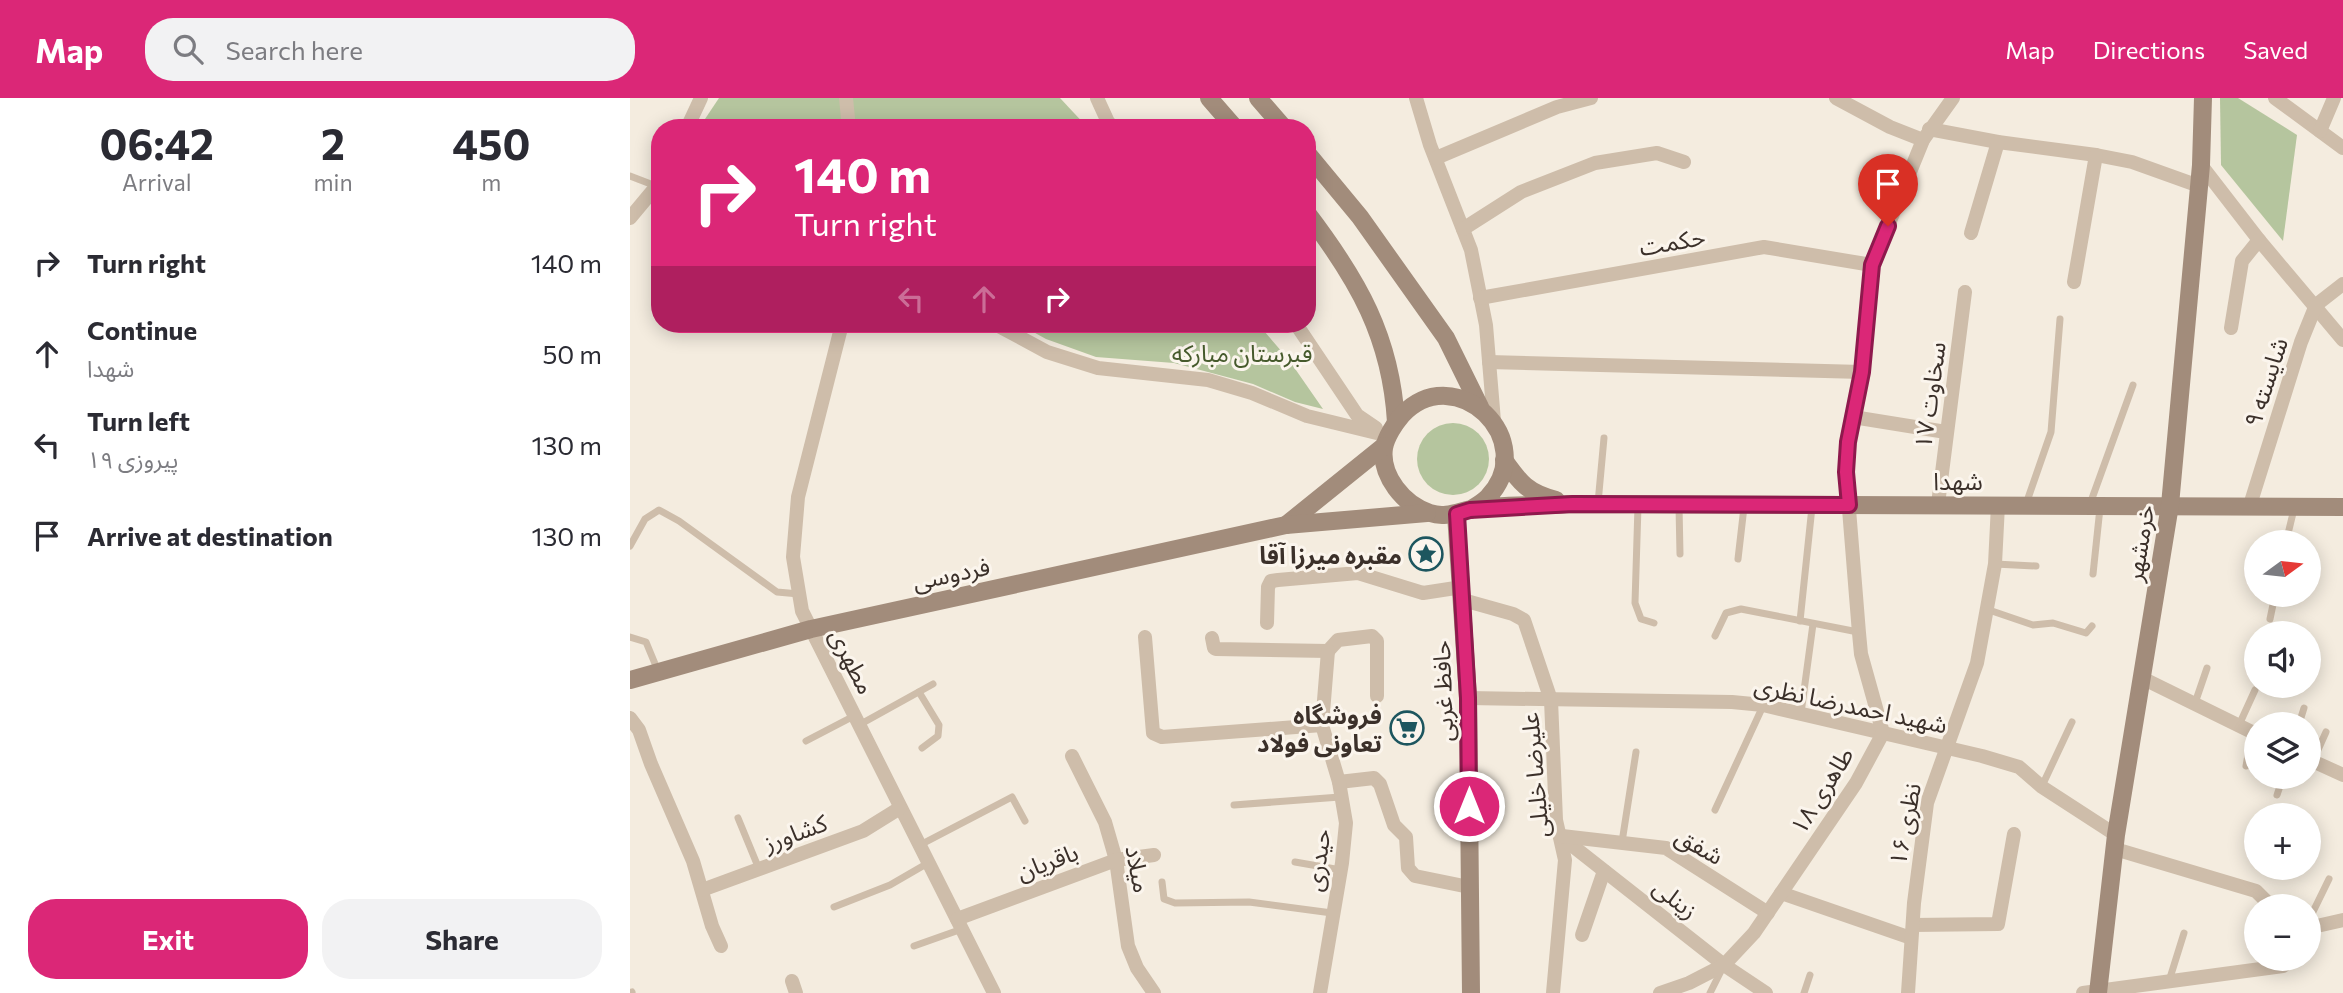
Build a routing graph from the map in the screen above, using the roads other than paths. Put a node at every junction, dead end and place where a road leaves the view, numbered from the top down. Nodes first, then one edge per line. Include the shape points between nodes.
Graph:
1 (701, 98) edge
2 (846, 98) edge
3 (1097, 98) edge
4 (1209, 98) edge
5 (1258, 98) edge
6 (1416, 98) edge
7 (1591, 98) edge
8 (1836, 98) edge
9 (1953, 98) edge
10 (2203, 98) edge
11 (2275, 98) edge
12 (2334, 98) edge
13 (691, 119) edge
14 (848, 119) edge
15 (1107, 119) edge
16 (1227, 119) edge
17 (1276, 119) edge
18 (2319, 131) junction
19 (1926, 134) junction
20 (1997, 142) junction
21 (2343, 148) edge
22 (2096, 155) junction
23 (1436, 158) junction
24 (1684, 162) dead end
25 (1316, 164) edge
26 (2201, 164) junction
27 (630, 176) edge
28 (651, 183) edge
29 (2199, 186) junction
30 (651, 195) edge
31 (630, 218) edge
32 (1316, 225) edge
33 (1463, 229) junction
34 (1971, 233) dead end
35 (2259, 240) junction
36 (1872, 265) junction
37 (2074, 282) dead end
38 (2343, 284) edge
39 (1965, 292) dead end
40 (1480, 298) junction
41 (2316, 305) junction
42 (2060, 319) dead end
43 (2231, 328) dead end
44 (840, 333) edge
45 (1012, 333) edge
46 (1302, 333) edge
47 (2343, 340) edge
48 (1489, 362) junction
49 (1862, 372) junction
50 (2133, 385) dead end
51 (1480, 407) junction
52 (1853, 417) junction
53 (1494, 422) junction
54 (1946, 432) junction
55 (1390, 435) junction
56 (1604, 438) dead end
57 (1504, 460) junction
58 (1573, 504) junction
59 (1598, 504) junction
60 (1638, 504) junction
61 (1679, 504) junction
62 (1744, 504) junction
63 (1812, 504) junction
64 (1938, 504) junction
65 (1849, 505) junction
66 (1998, 505) junction
67 (2026, 505) junction
68 (2095, 505) junction
69 (2170, 505) junction
70 (2250, 505) junction
71 (2294, 506) junction
72 (2343, 507) edge
73 (1463, 512) junction
74 (1430, 513) junction
75 (1286, 525) junction
76 (2289, 530) edge
77 (630, 547) edge
78 (1680, 554) dead end
79 (1738, 559) dead end
80 (1996, 564) junction
81 (2036, 566) dead end
82 (2093, 574) dead end
83 (799, 594) junction
84 (1462, 594) junction
85 (2272, 607) edge
86 (1989, 610) junction
87 (2270, 619) dead end
88 (1800, 621) junction
89 (1654, 623) dead end
90 (1267, 624) dead end
91 (1813, 624) junction
92 (2092, 626) dead end
93 (811, 629) junction
94 (1859, 632) junction
95 (1715, 636) dead end
96 (630, 637) edge
97 (1145, 637) dead end
98 (1212, 638) dead end
99 (1328, 651) junction
100 (2207, 668) dead end
101 (659, 672) junction
102 (2142, 678) junction
103 (630, 680) edge
104 (933, 684) dead end
105 (919, 692) junction
106 (1377, 696) dead end
107 (1468, 698) junction
108 (1551, 700) junction
109 (2194, 704) junction
110 (1763, 705) junction
111 (2304, 708) dead end
112 (2303, 712) edge
113 (1801, 713) junction
114 (630, 718) edge
115 (857, 720) junction
116 (2071, 722) dead end
117 (1322, 725) junction
118 (2244, 728) edge
119 (2326, 732) dead end
120 (1883, 733) junction
121 (643, 740) junction
122 (806, 741) dead end
123 (2321, 741) edge
124 (922, 748) dead end
125 (1946, 748) junction
126 (630, 749) edge
127 (1636, 752) dead end
128 (1072, 756) dead end
129 (2321, 765) edge
130 (2343, 775) edge
131 (2042, 787) junction
132 (1339, 789) junction
133 (2279, 789) edge
134 (2277, 795) dead end
135 (1234, 805) dead end
136 (900, 808) junction
137 (1715, 810) dead end
138 (738, 818) dead end
139 (1025, 821) dead end
140 (2014, 834) dead end
141 (1560, 836) junction
142 (1622, 842) junction
143 (2115, 842) junction
144 (920, 845) junction
145 (1154, 855) dead end
146 (1115, 860) junction
147 (929, 862) junction
148 (1295, 862) dead end
149 (759, 869) junction
150 (1341, 870) junction
151 (1604, 871) junction
152 (2329, 879) dead end
153 (1162, 882) dead end
154 (1469, 887) junction
155 (702, 890) junction
156 (1781, 893) junction
157 (2259, 894) edge
158 (2321, 895) edge
159 (834, 907) dead end
160 (1332, 913) junction
161 (1768, 913) junction
162 (2343, 920) edge
163 (959, 924) junction
164 (2321, 925) edge
165 (1912, 931) junction
166 (2184, 933) dead end
167 (1582, 935) dead end
168 (721, 946) dead end
169 (914, 946) dead end
170 (1724, 965) junction
171 (2247, 971) edge
172 (1810, 975) dead end
173 (2169, 982) junction
174 (2093, 992) edge
175 (994, 993) edge
176 (1154, 993) edge
177 (1320, 993) edge
178 (1471, 993) edge
179 (1553, 993) edge
180 (1660, 993) edge
181 (1710, 993) edge
182 (1766, 993) edge
183 (1804, 993) edge
184 (1908, 993) edge

1 - 13 street
2 - 14 street
3 - 15 street
4 - 16 main road
5 - 17 main road
6 - 23 street
7 - 23 street via 1557,107
8 - 19 street via 1890,127
9 - 19 street, طاهری ۱۸
10 - 26 main road, خرمشهر
11 - 18 street
12 - 18 street
18 - 21 street
19 - 20 street
19 - 36 street, طاهری ۱۸
20 - 22 street
20 - 34 street
22 - 29 street via 2132,162
22 - 37 street
23 - 33 street
24 - 33 street via 1657,153 1595,163 1521,192
25 - 51 main road via 1446,338
26 - 29 main road, خرمشهر
26 - 35 street
27 - 28 lane
29 - 69 main road, خرمشهر
30 - 31 street
32 - 55 main road via 1367,304 1384,348 1391,374
33 - 40 street
35 - 41 street
35 - 43 street via 2242,261
36 - 40 street, حکمت via 1764,247
36 - 49 street, طاهری ۱۸
38 - 41 street
39 - 54 street, سخاوت ۱۷
40 - 48 street
41 - 47 street
41 - 70 street, شایسته ۹
42 - 67 lane via 2051,432
44 - 83 street, مطهری via 798,497 793,557
45 - 55 street via 1047,352 1098,368 1208,380 1307,416
46 - 55 street via 1357,415
48 - 49 street
48 - 53 street
49 - 52 street, طاهری ۱۸
50 - 68 lane
51 - 53 main road
51 - 55 main road via 1463,398 1425,399 1409,408
52 - 54 street
52 - 65 street, طاهری ۱۸ via 1846,472
53 - 57 main road
54 - 64 street, سخاوت ۱۷
55 - 74 main road via 1384,459 1397,490 1411,505
55 - 75 main road
56 - 59 lane
57 - 58 main road via 1537,495
57 - 73 main road via 1488,498
58 - 59 main road, شهدا
58 - 73 main road
59 - 60 main road, شهدا
60 - 61 main road, شهدا
60 - 89 lane via 1635,603 1641,619
61 - 62 main road, شهدا
61 - 78 lane
62 - 63 main road, شهدا
62 - 79 lane
63 - 65 main road, شهدا
63 - 88 lane
64 - 65 main road, شهدا
64 - 66 main road, شهدا
65 - 94 street, طاهری ۱۸
66 - 67 main road, شهدا
66 - 80 street, نظری ۱۶
67 - 68 main road, شهدا
68 - 69 main road, شهدا
68 - 82 lane
69 - 70 main road, شهدا
69 - 102 main road, خرمشهر
70 - 71 main road, شهدا
71 - 72 main road, شهدا
71 - 76 lane
73 - 74 main road
73 - 84 main road, حافظ غربی
74 - 75 main road, فردوسی
75 - 93 main road, فردوسی
77 - 83 lane via 645,519 659,510 777,592
80 - 81 lane
80 - 86 street, نظری ۱۶
83 - 93 street, مطهری
84 - 90 street via 1423,593 1358,573 1271,581
84 - 107 main road, حافظ غربی
84 - 108 street, علیرضا خلیلی via 1524,620
85 - 87 lane
86 - 92 lane via 2032,625 2053,623 2086,633
86 - 125 street, نظری ۱۶ via 1977,663
88 - 91 lane
88 - 95 lane via 1741,609 1726,613
91 - 94 lane
91 - 113 lane
93 - 101 main road, فردوسی
93 - 115 street, مطهری
94 - 120 street, طاهری ۱۸
96 - 101 lane via 646,642
97 - 117 street via 1153,733 1162,737
98 - 99 street via 1216,649
99 - 106 street via 1338,640 1375,638
99 - 117 street, حیدری
100 - 109 lane
101 - 103 main road, فردوسی
102 - 109 street
102 - 143 main road, خرمشهر
104 - 105 lane
105 - 115 lane
105 - 124 lane via 939,725 938,736
107 - 108 street, شهید احمدرضا نظری
107 - 154 main road, حافظ غربی
108 - 110 street, شهید احمدرضا نظری
108 - 141 street, علیرضا خلیلی
109 - 118 street
110 - 113 street, شهید احمدرضا نظری
110 - 137 lane
111 - 112 lane
113 - 120 street, شهید احمدرضا نظری
114 - 121 street
115 - 122 lane
115 - 136 street, مطهری
116 - 131 lane
117 - 132 street, حیدری
119 - 123 lane
120 - 125 street, شهید احمدرضا نظری
120 - 156 street, طاهری ۱۸ via 1856,783
121 - 126 street
121 - 155 street
125 - 131 street, شهید احمدرضا نظری via 2019,767
125 - 165 street, نظری ۱۶ via 1927,803
127 - 142 lane
128 - 146 street, میلاد via 1105,822
129 - 130 street
131 - 143 street, شهید احمدرضا نظری
132 - 135 lane
132 - 150 street, حیدری via 1346,823
132 - 154 street via 1374,778 1394,825 1406,837 1408,867 1415,876
133 - 134 lane
136 - 144 street, مطهری
136 - 149 street, کشاورز via 863,831
138 - 149 lane
139 - 144 lane via 1012,797
140 - 165 street via 1998,924
141 - 142 street, شفق
141 - 151 street, زینلی
141 - 179 street, علیرضا خلیلی via 1565,860
142 - 161 street, شفق via 1666,848
143 - 157 street, شهید احمدرضا نظری
143 - 174 main road, خرمشهر
144 - 147 street, مطهری
145 - 146 street, باقریان
146 - 163 street, باقریان
146 - 176 street, میلاد via 1128,946
147 - 159 lane via 890,885
147 - 163 street, مطهری
148 - 150 lane
149 - 155 street, کشاورز
150 - 160 street, حیدری
151 - 167 street
151 - 170 street, زینلی
152 - 158 lane
153 - 160 lane via 1164,899 1175,903 1249,901
154 - 178 main road, حافظ غربی
155 - 168 street
156 - 161 street, طاهری ۱۸
156 - 165 street
160 - 177 street, حیدری
161 - 170 street, طاهری ۱۸
162 - 164 street
163 - 169 lane
163 - 175 street, مطهری
165 - 184 street, نظری ۱۶
166 - 173 lane
170 - 180 street, طاهری ۱۸
170 - 181 lane
170 - 182 street, زینلی
171 - 173 street
172 - 183 lane
173 - 174 street

